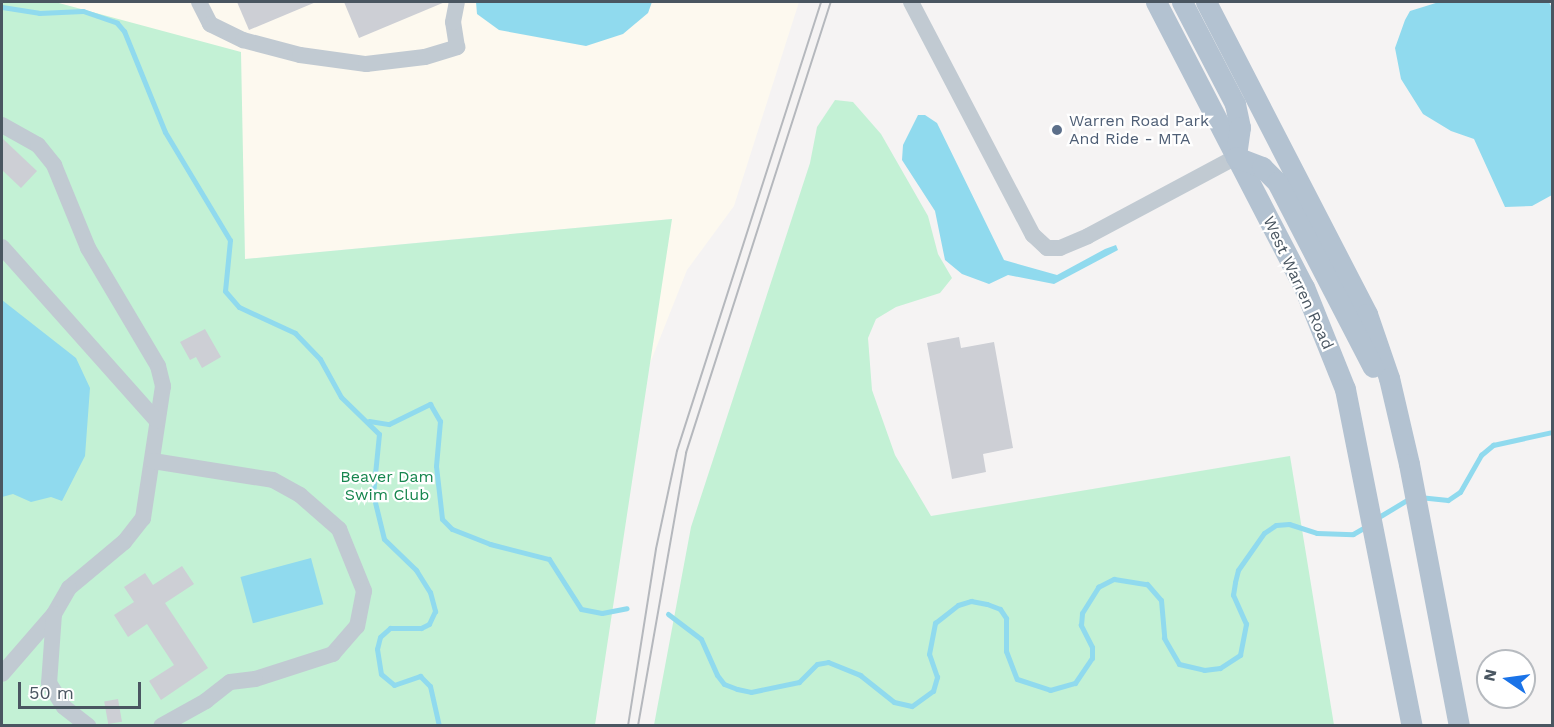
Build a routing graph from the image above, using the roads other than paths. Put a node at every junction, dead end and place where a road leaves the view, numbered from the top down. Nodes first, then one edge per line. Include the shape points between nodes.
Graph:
1 (199, 2) edge
2 (457, 2) edge
3 (911, 2) edge
4 (1156, 2) edge
5 (1182, 2) edge
6 (1206, 2) edge
7 (2, 125) edge
8 (1236, 158) junction
9 (2, 247) edge
10 (157, 421) junction
11 (1400, 428) junction
12 (153, 460) junction
13 (54, 614) junction
14 (2, 674) edge
15 (88, 726) edge
16 (161, 726) edge
17 (1412, 726) edge
18 (1459, 726) edge

1 - 2 lane via 210,24 232,35 300,55 366,64 424,57 457,47 453,22
3 - 8 lane via 1033,235 1047,248 1060,249 1088,236
4 - 8 main road, West Warren Road
5 - 8 main road via 1235,104 1240,127
6 - 11 main road via 1367,314 1389,378
7 - 10 lane via 38,145 54,165 88,248 158,366 163,386
8 - 11 main road via 1262,166 1277,182 1347,310
8 - 17 main road, West Warren Road via 1324,332 1345,389
9 - 10 lane
10 - 12 lane
11 - 18 main road
12 - 13 lane via 143,518 124,542 69,588
12 - 16 lane via 273,480 300,495 339,529 364,591 357,626 333,654 255,679 230,682 206,701
13 - 14 lane
13 - 15 lane via 49,683 64,707

